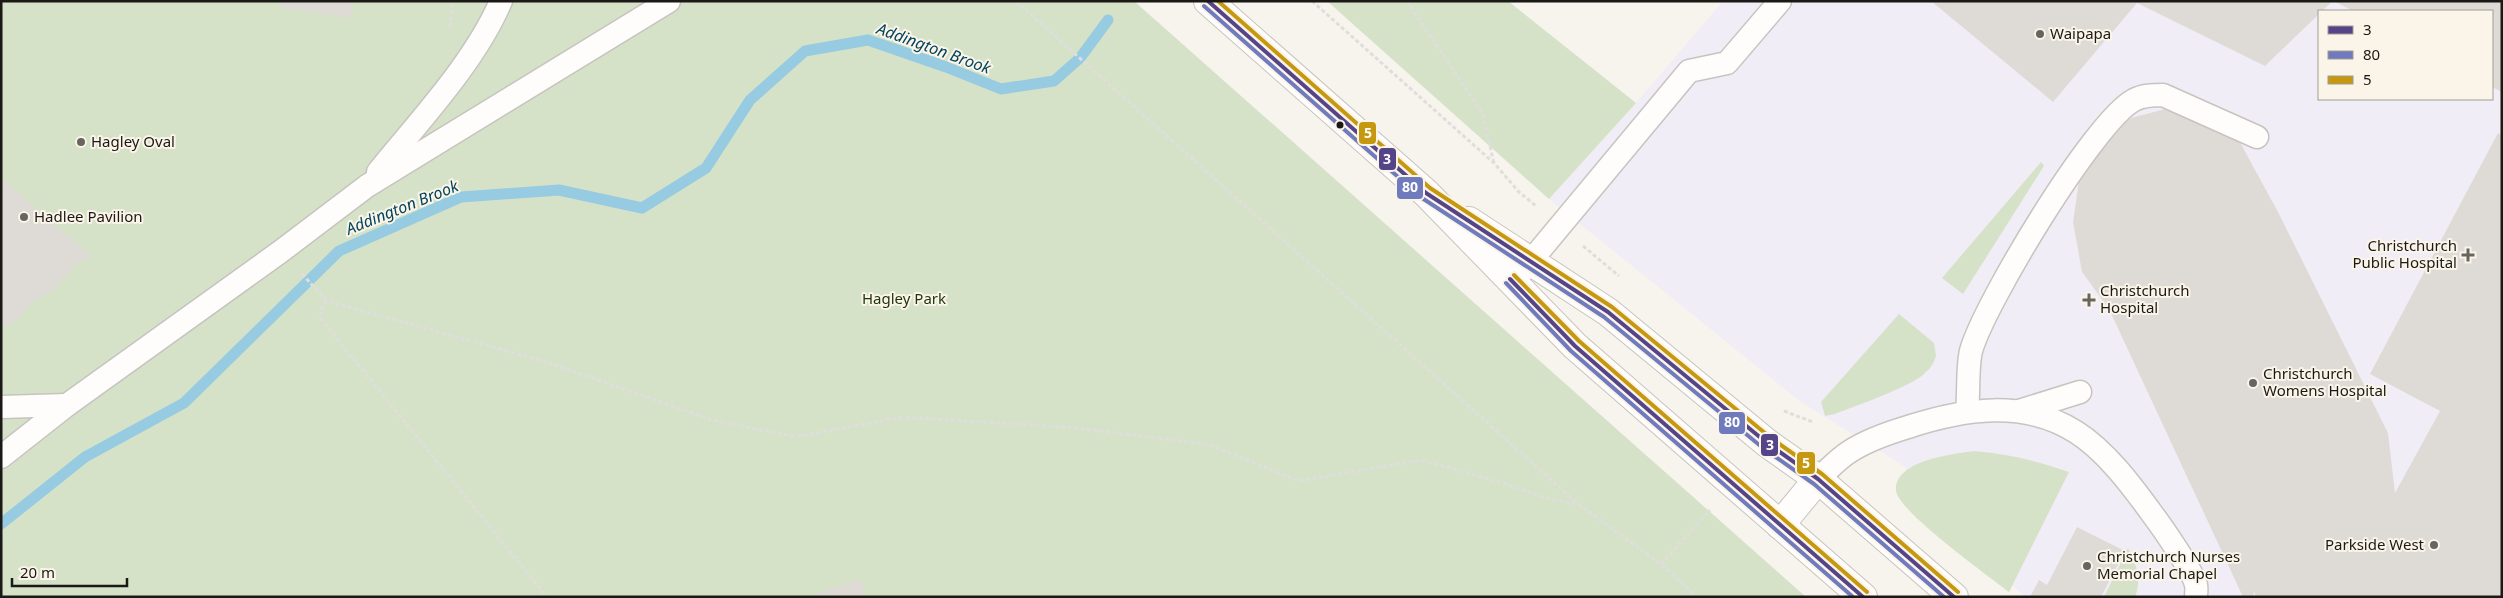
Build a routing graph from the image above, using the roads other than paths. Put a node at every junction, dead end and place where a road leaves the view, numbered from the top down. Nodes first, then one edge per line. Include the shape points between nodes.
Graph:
1 (501, 1) edge
2 (670, 1) edge
3 (1208, 1) edge
4 (1780, 1) edge
5 (2257, 137) dead end
6 (367, 186) junction
7 (1426, 193) junction
8 (1530, 261) junction
9 (1513, 282) junction
10 (2080, 392) dead end
11 (67, 405) junction
12 (1, 406) edge
13 (1968, 412) junction
14 (2018, 412) junction
15 (1, 457) edge
16 (1818, 479) junction
17 (1780, 525) junction
18 (1863, 597) edge
19 (1954, 597) edge
20 (2196, 597) edge

1 - 6 lane via 494,18 447,87
2 - 6 lane
3 - 7 main road
4 - 8 lane via 1727,63 1689,71
5 - 13 lane via 2163,95 2133,100 2117,114 2088,148 2050,203 1991,305 1971,352
6 - 11 lane via 286,258
7 - 8 main road
7 - 9 main road
8 - 9 lane
8 - 16 main road via 1608,312 1768,443
9 - 17 main road via 1576,346
10 - 14 lane
11 - 12 lane
11 - 15 lane
13 - 14 lane via 1993,409
13 - 16 lane via 1950,414 1878,436 1849,452
14 - 20 lane via 2051,420 2077,432 2133,480 2196,585
16 - 17 main road
16 - 19 main road
17 - 18 main road

